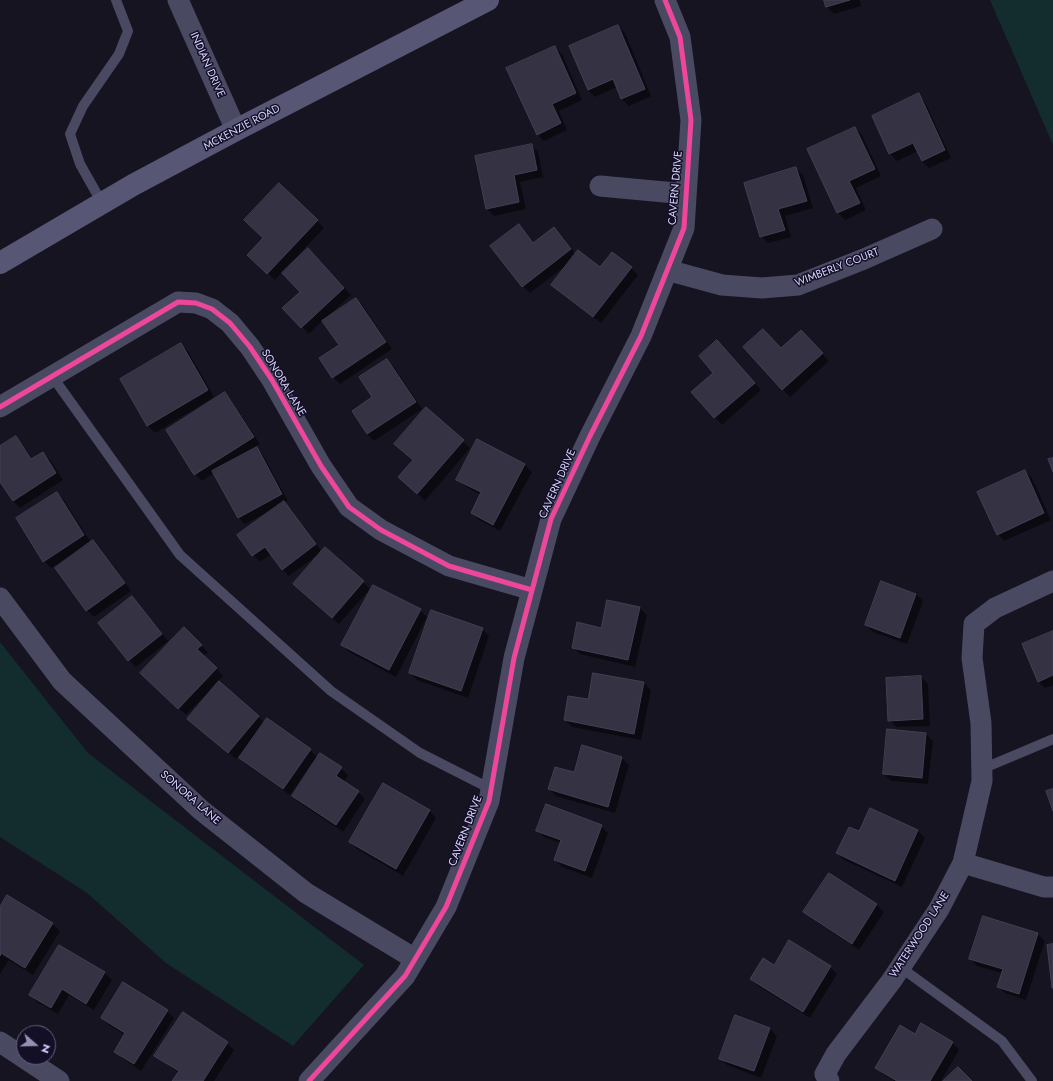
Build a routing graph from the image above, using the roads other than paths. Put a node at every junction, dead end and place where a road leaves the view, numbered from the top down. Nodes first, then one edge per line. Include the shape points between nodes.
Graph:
1 (116, 0) edge
2 (178, 0) edge
3 (488, 0) edge
4 (666, 0) edge
5 (236, 130) junction
6 (600, 186) dead end
7 (686, 194) junction
8 (102, 203) junction
9 (932, 229) dead end
10 (0, 263) edge
11 (667, 270) junction
12 (52, 376) junction
13 (0, 407) edge
14 (1053, 581) edge
15 (532, 590) junction
16 (0, 598) edge
17 (1053, 739) edge
18 (982, 769) junction
19 (492, 789) junction
20 (963, 863) junction
21 (1053, 887) edge
22 (415, 959) junction
23 (900, 967) junction
24 (0, 1042) edge
25 (59, 1081) edge
26 (309, 1081) edge
27 (828, 1081) edge
28 (1032, 1081) edge

1 - 8 lane via 128,31 119,54 84,106 70,134 80,164
2 - 5 street, INDIAN DRIVE
3 - 5 street, MCKENZIE ROAD
4 - 7 street, CAVERN DRIVE via 680,37 691,120
5 - 8 street, MCKENZIE ROAD
6 - 7 street
7 - 11 street, CAVERN DRIVE via 684,228
8 - 10 street, MCKENZIE ROAD
9 - 11 street, WIMBERLY COURT via 798,285 762,288 722,285
11 - 15 street, CAVERN DRIVE via 641,336 551,519
12 - 13 street, SONORA LANE
12 - 15 street, SONORA LANE via 178,302 196,303 212,309 230,323 250,347 349,508 381,530 449,566
12 - 19 lane via 180,556 331,691 420,753
14 - 18 street, WATERWOOD LANE via 995,608 974,624 972,658 981,723
15 - 19 street, CAVERN DRIVE via 514,658
16 - 22 street, SONORA LANE via 62,681 201,810 306,893
17 - 18 lane
18 - 20 street, WATERWOOD LANE via 982,781
19 - 22 street, CAVERN DRIVE via 446,907
20 - 21 street via 1044,888
20 - 23 street, WATERWOOD LANE via 940,909
22 - 26 street, CAVERN DRIVE via 405,976
23 - 27 street, WATERWOOD LANE via 836,1054 825,1074
23 - 28 lane via 1002,1041
24 - 25 street

